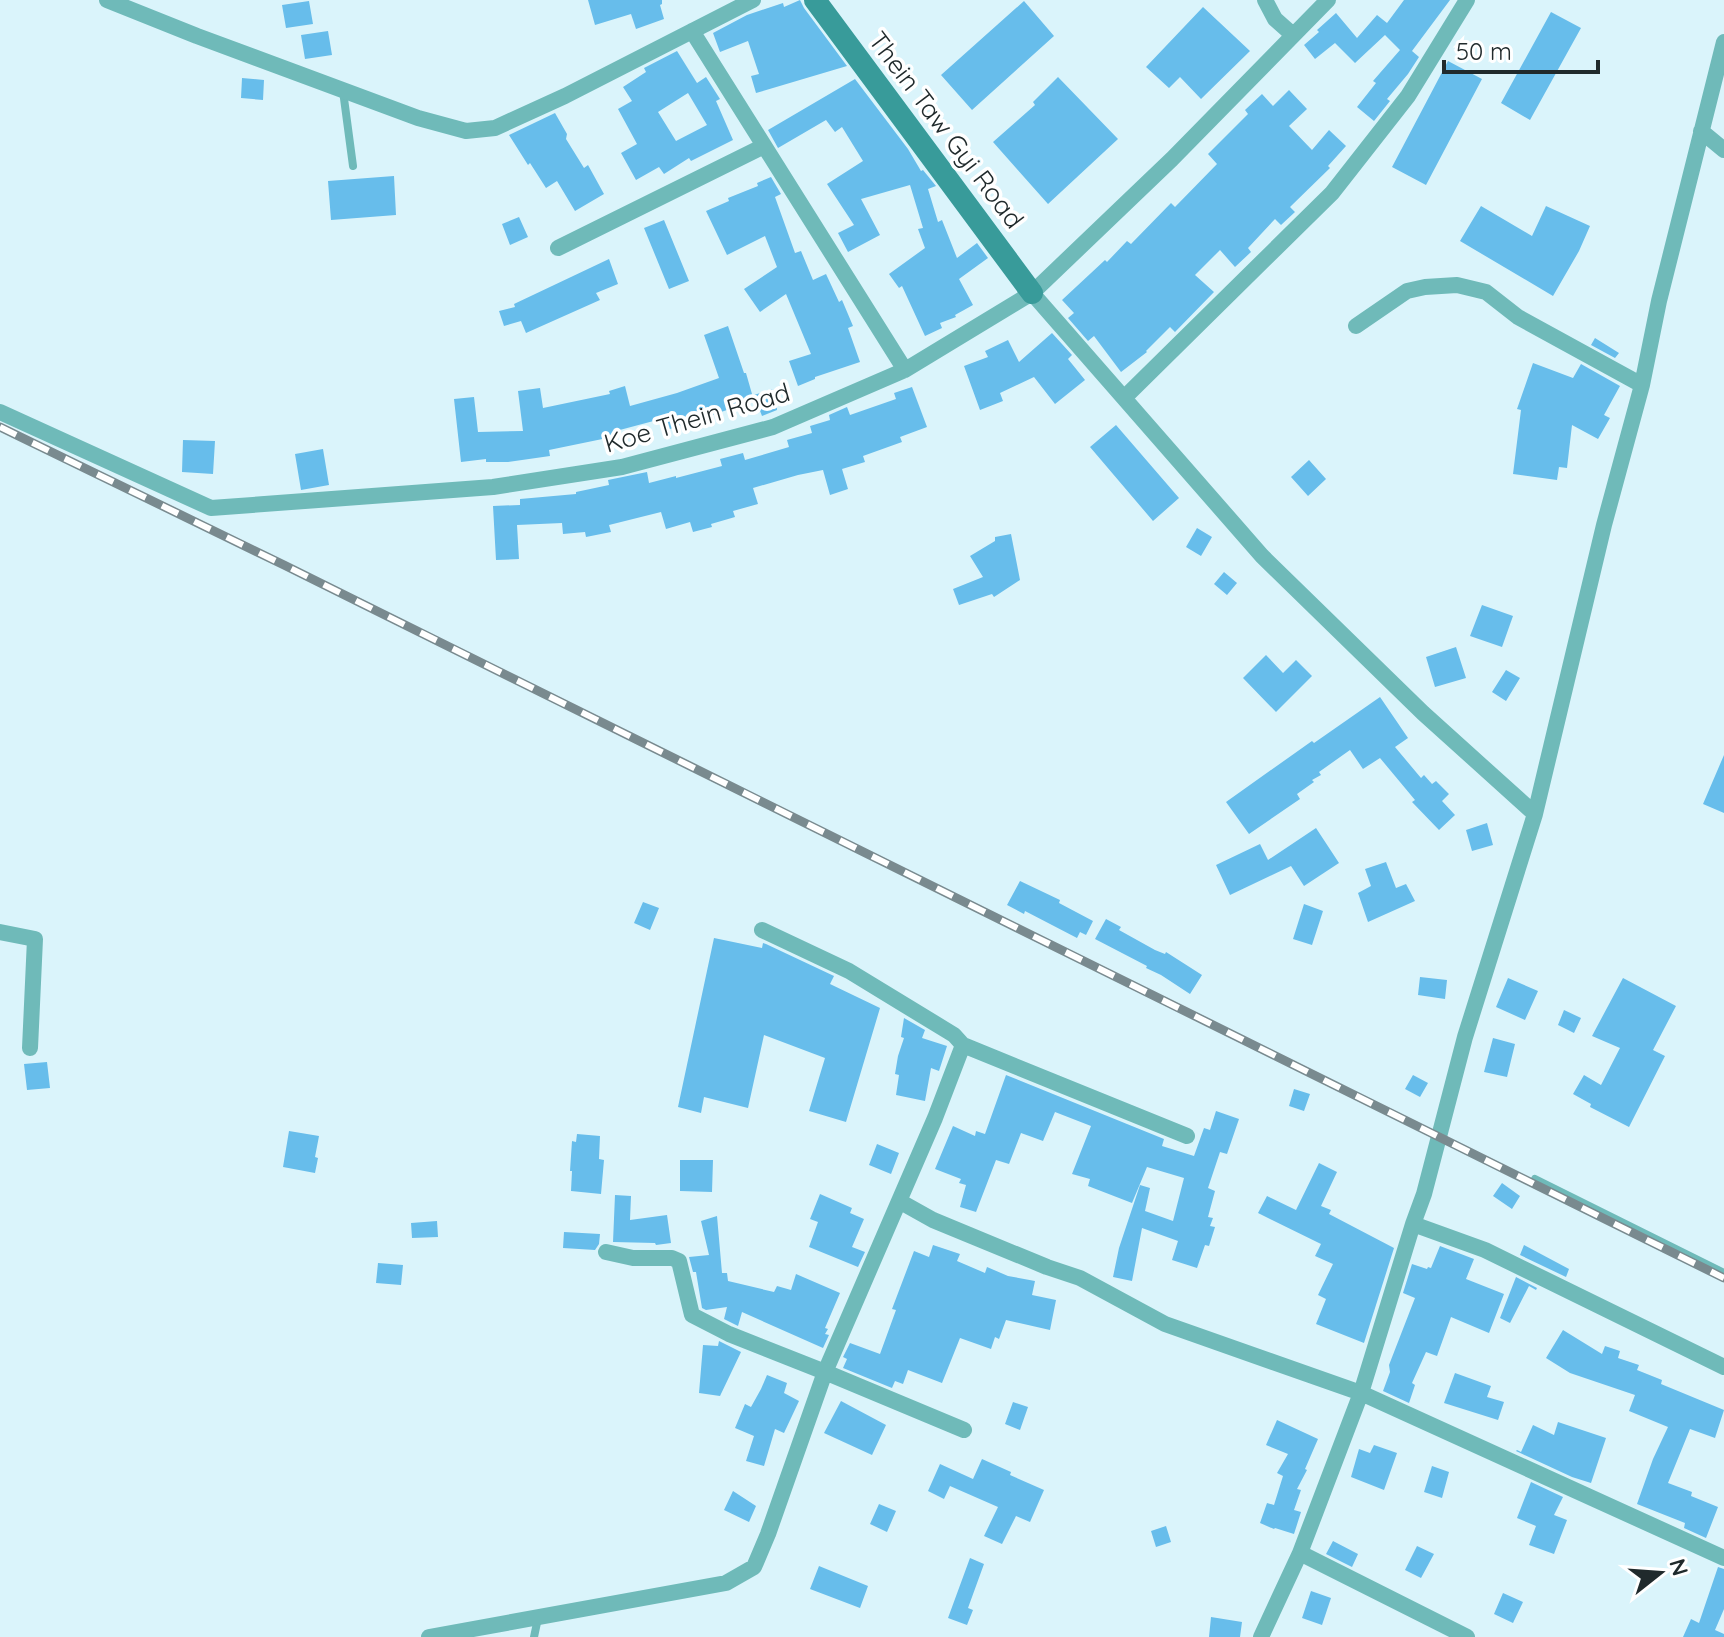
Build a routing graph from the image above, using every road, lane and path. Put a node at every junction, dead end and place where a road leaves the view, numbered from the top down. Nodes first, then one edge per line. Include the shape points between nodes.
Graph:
1 (107, 0) edge
2 (753, 0) edge
3 (815, 0) edge
4 (1265, 0) edge
5 (1328, 0) edge
6 (1467, 0) edge
7 (692, 31) junction
8 (1293, 35) junction
9 (1724, 42) edge
10 (343, 90) junction
11 (1701, 131) junction
12 (764, 146) junction
13 (1724, 150) edge
14 (353, 166) dead end
15 (558, 248) dead end
16 (1032, 293) junction
17 (1356, 326) dead end
18 (905, 370) junction
19 (1642, 385) junction
20 (1124, 398) junction
21 (0, 412) edge
22 (1535, 814) junction
23 (762, 930) dead end
24 (0, 932) edge
25 (963, 1045) junction
26 (30, 1048) dead end
27 (1187, 1136) dead end
28 (1535, 1179) dead end
29 (899, 1201) junction
30 (1413, 1224) junction
31 (606, 1252) dead end
32 (1724, 1273) edge
33 (1724, 1367) edge
34 (825, 1372) junction
35 (1361, 1393) junction
36 (964, 1430) dead end
37 (1300, 1553) junction
38 (1724, 1558) edge
39 (539, 1617) junction
40 (429, 1637) edge
41 (534, 1637) edge
42 (1261, 1637) edge
43 (1467, 1637) edge

1 - 10 street
2 - 7 street
3 - 16 street, Thein Taw Gyi Road
4 - 8 street via 1275,19
5 - 8 street, Koe Thein Road
6 - 20 street via 1408,96 1332,193
7 - 10 street via 495,128 466,131
7 - 12 street
8 - 16 street, Koe Thein Road
9 - 11 street
10 - 14 lane
11 - 13 street
11 - 19 street
12 - 15 street
12 - 18 street
16 - 18 street, Koe Thein Road
16 - 20 street
17 - 19 street via 1407,291 1457,285 1486,292 1518,317
18 - 21 street, Koe Thein Road via 773,427 622,467 493,487 211,508
19 - 22 street
20 - 22 street via 1262,556
22 - 30 street
23 - 25 street via 849,971
24 - 26 street via 35,939
25 - 27 street
25 - 29 street
28 - 32 lane
29 - 34 street
29 - 35 street via 933,1220 1080,1278 1165,1324
30 - 33 street via 1485,1250
30 - 35 street
31 - 34 street via 679,1261 692,1315
34 - 36 street
34 - 39 street via 754,1567 726,1583
35 - 37 street
35 - 38 street
37 - 42 street
37 - 43 street
39 - 40 street
39 - 41 lane

